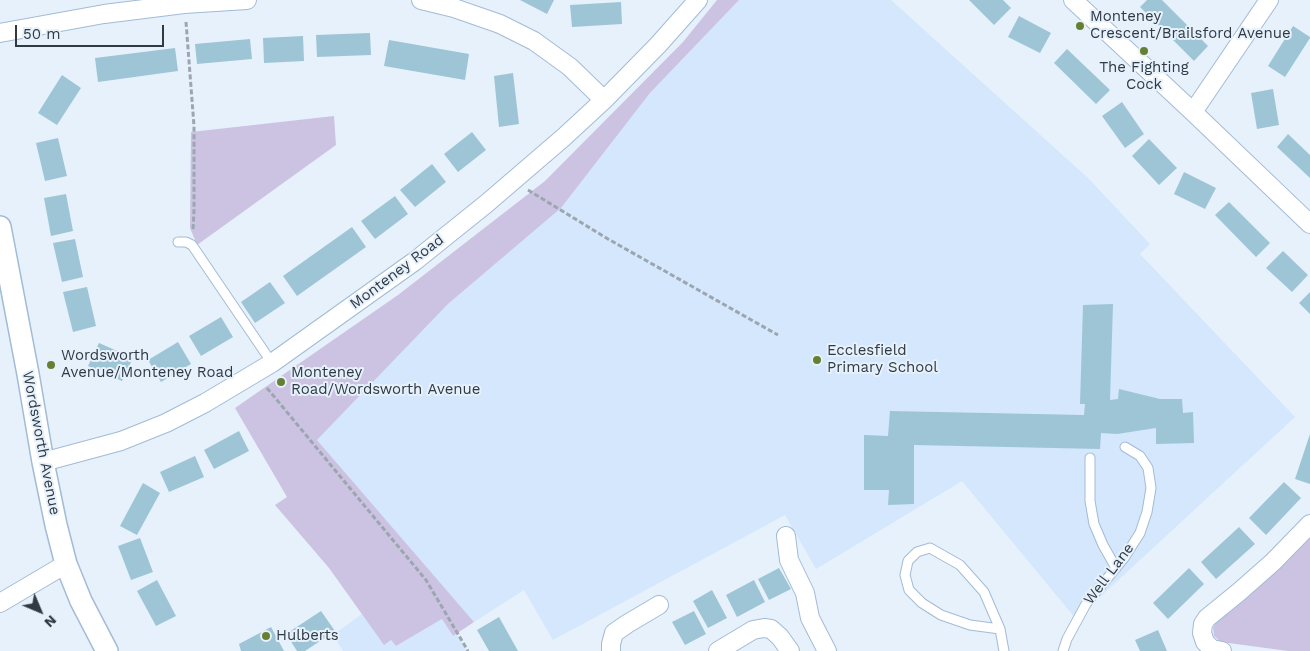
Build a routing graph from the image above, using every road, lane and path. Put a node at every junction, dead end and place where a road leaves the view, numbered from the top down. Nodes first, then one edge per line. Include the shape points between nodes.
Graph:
1 (247, 0) edge
2 (421, 0) edge
3 (698, 0) edge
4 (1073, 0) edge
5 (1269, 0) edge
6 (184, 4) junction
7 (0, 33) edge
8 (604, 100) junction
9 (1193, 112) junction
10 (516, 178) junction
11 (1310, 224) edge
12 (0, 227) edge
13 (178, 242) dead end
14 (192, 245) junction
15 (778, 335) dead end
16 (272, 363) junction
17 (256, 374) junction
18 (1125, 447) dead end
19 (1090, 458) dead end
20 (42, 462) junction
21 (1310, 524) edge
22 (786, 536) dead end
23 (66, 564) junction
24 (1116, 568) junction
25 (0, 603) edge
26 (660, 605) dead end
27 (1000, 629) junction
28 (107, 651) edge
29 (468, 651) edge
30 (611, 651) edge
31 (718, 651) edge
32 (790, 651) edge
33 (827, 651) edge
34 (1004, 651) edge
35 (1063, 651) edge
36 (1222, 651) edge

1 - 6 street
2 - 8 street via 500,24 534,42 570,67
3 - 8 street, Monteney Road
4 - 9 street
5 - 9 street
6 - 7 street via 104,14
6 - 14 path via 194,126
8 - 10 street, Monteney Road
9 - 11 street
10 - 15 path via 530,192 600,234
10 - 16 street, Monteney Road via 415,261
12 - 20 street, Wordsworth Avenue
13 - 14 lane
14 - 16 lane
16 - 17 street, Monteney Road
17 - 20 street, Monteney Road via 166,423 121,441
17 - 29 path via 426,580
18 - 24 lane, Well Lane via 1140,456 1148,468 1151,488 1140,533
19 - 24 lane via 1090,501 1094,524
20 - 23 street, Wordsworth Avenue
21 - 36 street via 1273,562 1207,618 1202,633 1205,642 1212,649
22 - 33 street via 789,560 805,593 810,618
23 - 25 street
23 - 28 street, Wordsworth Avenue
24 - 35 lane, Well Lane via 1086,604
26 - 30 street via 614,633
27 - 27 lane via 970,625 941,615 922,603 909,590 905,576 908,561 917,552 930,548 960,565 984,592
27 - 34 lane
31 - 32 street via 753,630 764,628 771,629

